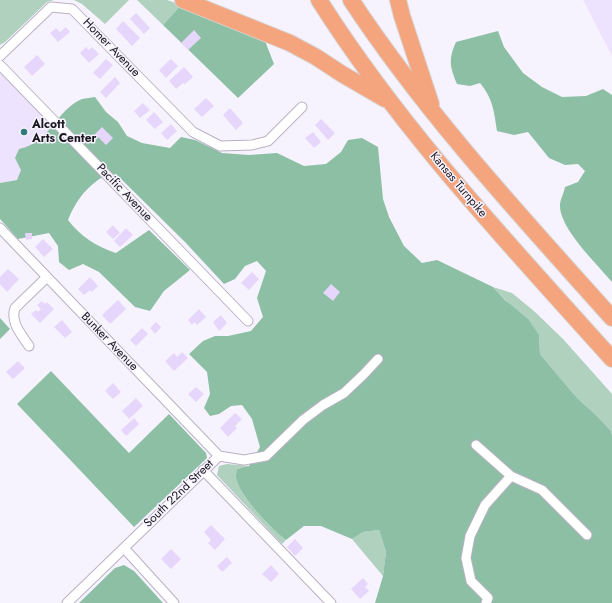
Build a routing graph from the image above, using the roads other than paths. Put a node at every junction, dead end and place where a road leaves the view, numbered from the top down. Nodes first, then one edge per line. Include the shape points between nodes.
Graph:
1 (182, 0) edge
2 (319, 0) edge
3 (351, 0) edge
4 (398, 0) edge
5 (0, 56) edge
6 (0, 65) edge
7 (392, 103) junction
8 (302, 107) dead end
9 (435, 115) junction
10 (0, 228) edge
11 (47, 277) junction
12 (612, 318) edge
13 (248, 321) dead end
14 (30, 346) dead end
15 (378, 359) dead end
16 (612, 359) edge
17 (476, 445) dead end
18 (219, 456) junction
19 (203, 470) junction
20 (511, 476) junction
21 (587, 535) dead end
22 (124, 548) junction
23 (489, 601) edge
24 (67, 603) edge
25 (174, 603) edge
26 (331, 603) edge

1 - 7 highway via 290,43
2 - 7 highway, Kansas Turnpike
3 - 9 highway
4 - 9 highway
5 - 8 street, Homer Avenue via 51,6 72,9 193,132 220,146 252,145 268,141
6 - 13 street, Pacific Avenue
7 - 16 highway, Kansas Turnpike via 460,189
9 - 12 highway via 481,171
10 - 11 street, Bunker Avenue
11 - 14 street via 15,308 12,316
11 - 18 street, Bunker Avenue
15 - 18 street, South 22nd Street via 344,393 303,420 266,456 244,460
17 - 20 street
18 - 19 street, South 22nd Street
19 - 22 street, South 22nd Street
19 - 26 street
20 - 21 street via 542,490
20 - 23 street via 486,505 470,536 466,558 471,581
22 - 24 street, South 22nd Street
22 - 25 street

